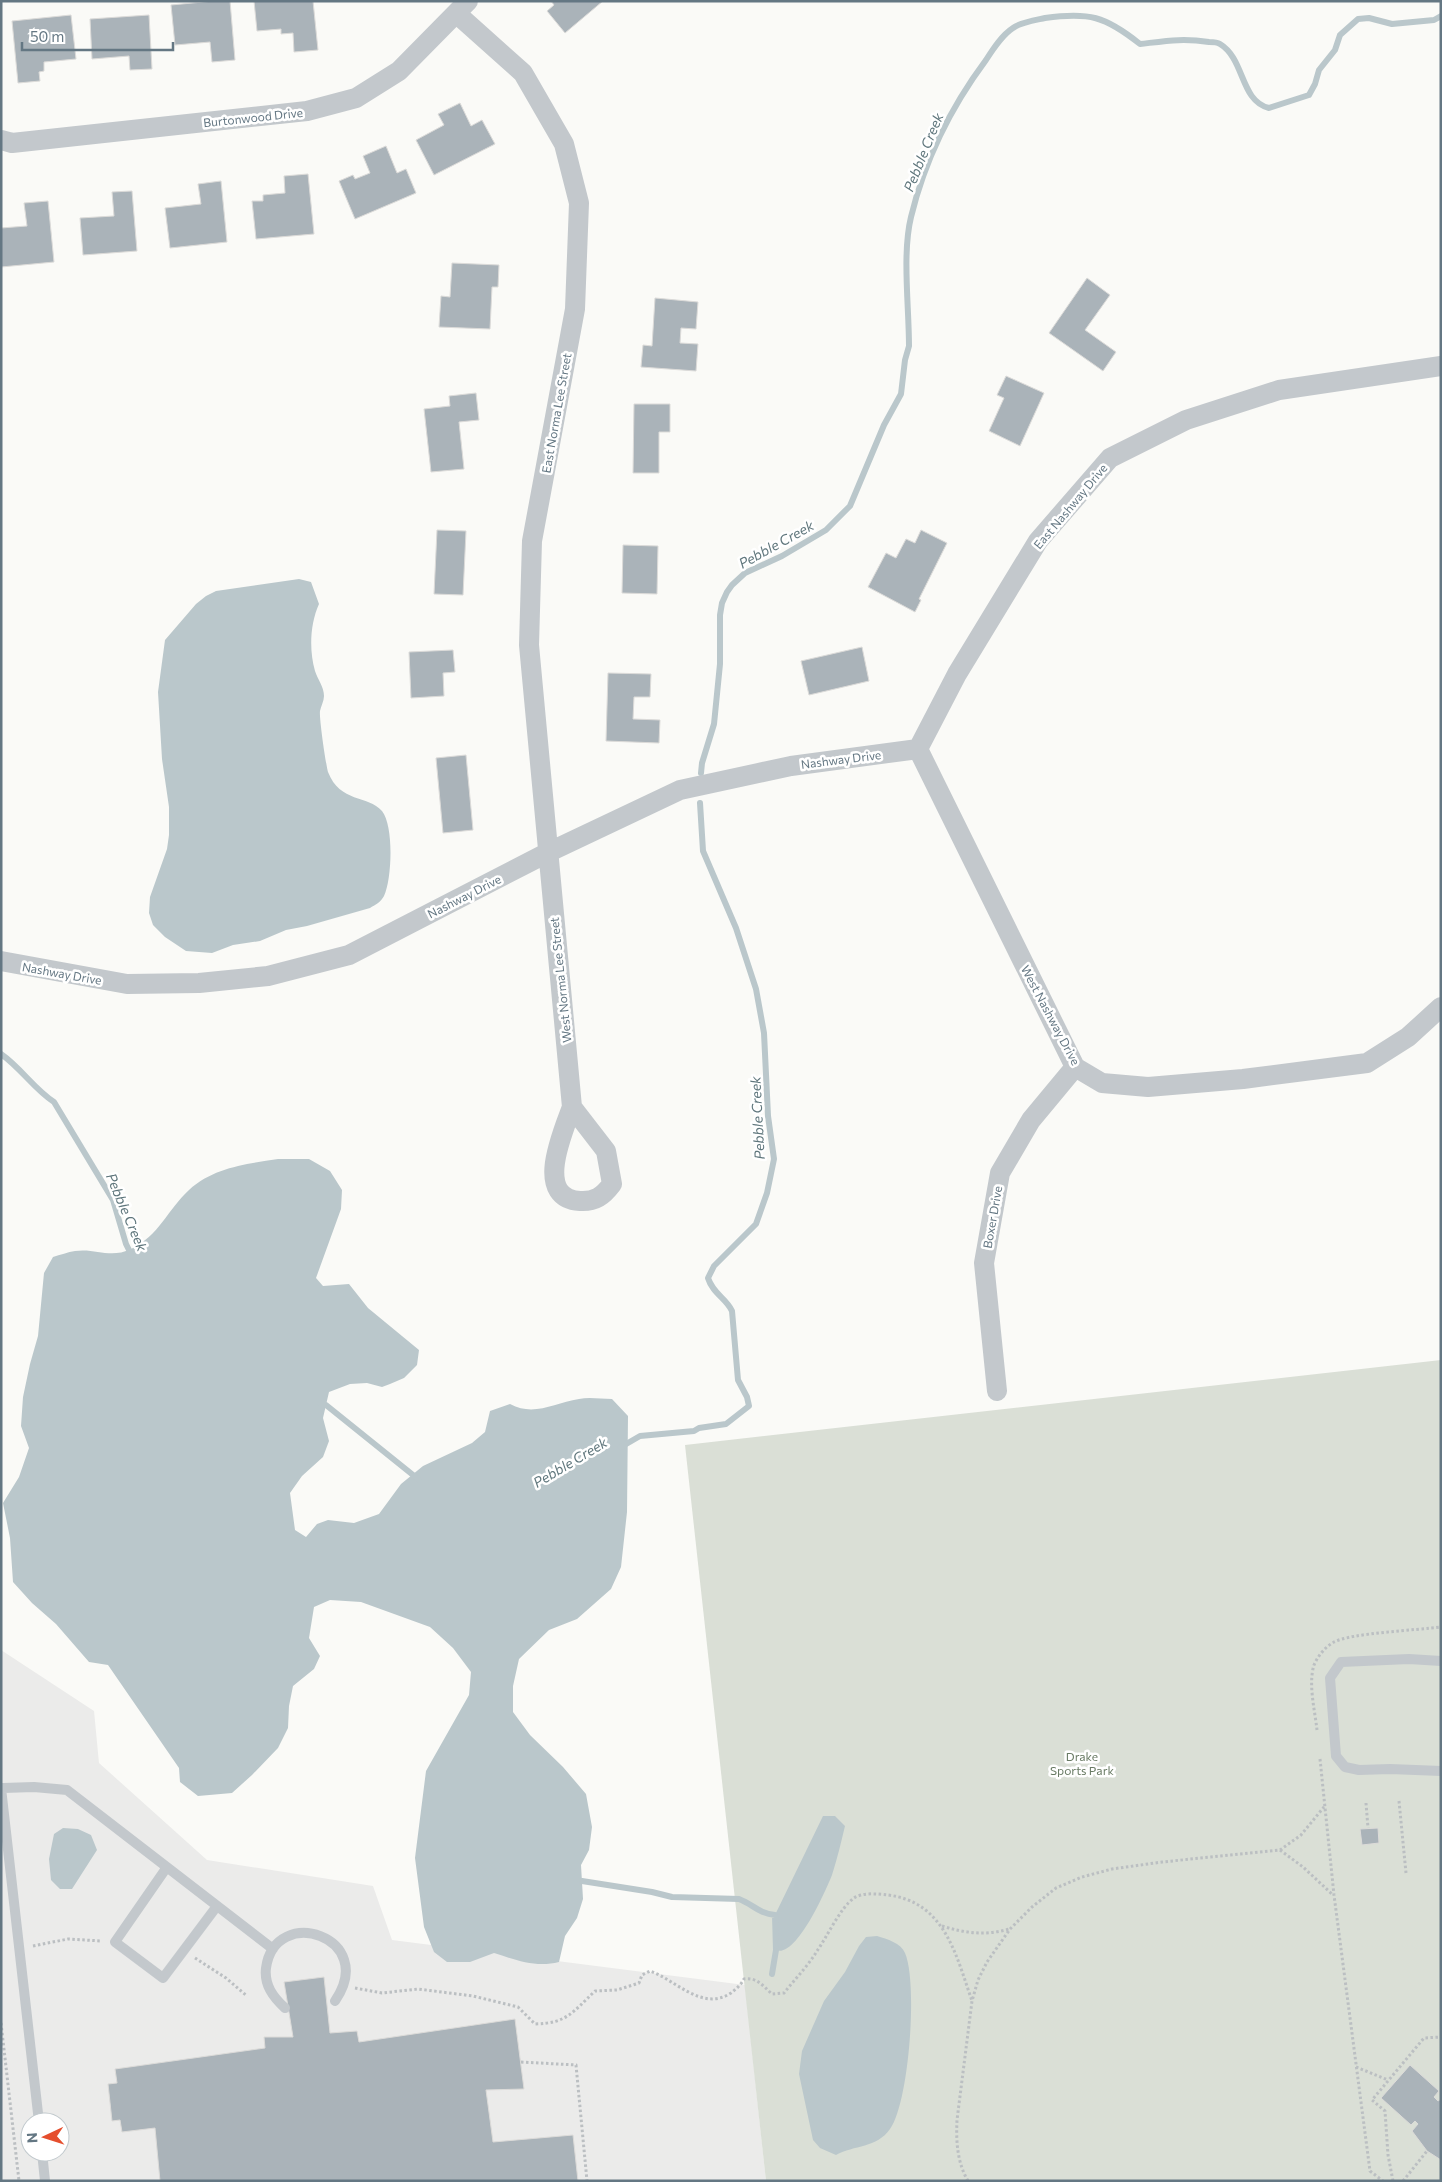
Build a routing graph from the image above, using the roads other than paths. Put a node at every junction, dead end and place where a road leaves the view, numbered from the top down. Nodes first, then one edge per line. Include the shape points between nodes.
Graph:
1 (462, 8) edge
2 (1, 140) edge
3 (1441, 366) edge
4 (918, 749) junction
5 (547, 853) junction
6 (1, 961) edge
7 (1441, 1007) edge
8 (1075, 1067) junction
9 (572, 1108) dead end
10 (997, 1391) dead end
11 (1441, 1661) edge
12 (1441, 1771) edge
13 (2, 1788) edge
14 (167, 1867) junction
15 (217, 1906) junction
16 (273, 1949) junction
17 (335, 2001) dead end
18 (285, 2008) dead end
19 (38, 2112) edge
20 (43, 2162) edge
21 (45, 2181) edge

1 - 2 street, Burtonwood Drive via 398,71 356,98 307,111 12,143
1 - 5 street, East Norma Lee Street via 523,73 564,144 579,203 575,309 532,541 528,645
3 - 4 street, East Nashway Drive via 1279,390 1186,420 1110,458 1038,541 957,674
4 - 5 street, Nashway Drive via 791,766 680,790
4 - 8 street, West Nashway Drive
5 - 6 street, Nashway Drive via 349,955 268,976 199,984 127,984
5 - 9 street, West Norma Lee Street
7 - 8 street, West Nashway Drive via 1408,1037 1368,1063 1148,1087 1102,1083
8 - 10 street, Boxer Drive via 1031,1120 1000,1173 984,1263
11 - 12 lane via 1341,1662 1330,1678 1336,1756 1345,1766 1359,1770
13 - 14 lane via 67,1790
13 - 19 lane
14 - 15 lane
14 - 15 lane via 115,1942 163,1978
15 - 16 lane
16 - 17 lane via 282,1939 308,1932 332,1942 346,1964 344,1984
16 - 18 lane via 267,1961 267,1981 275,1999
20 - 21 lane

